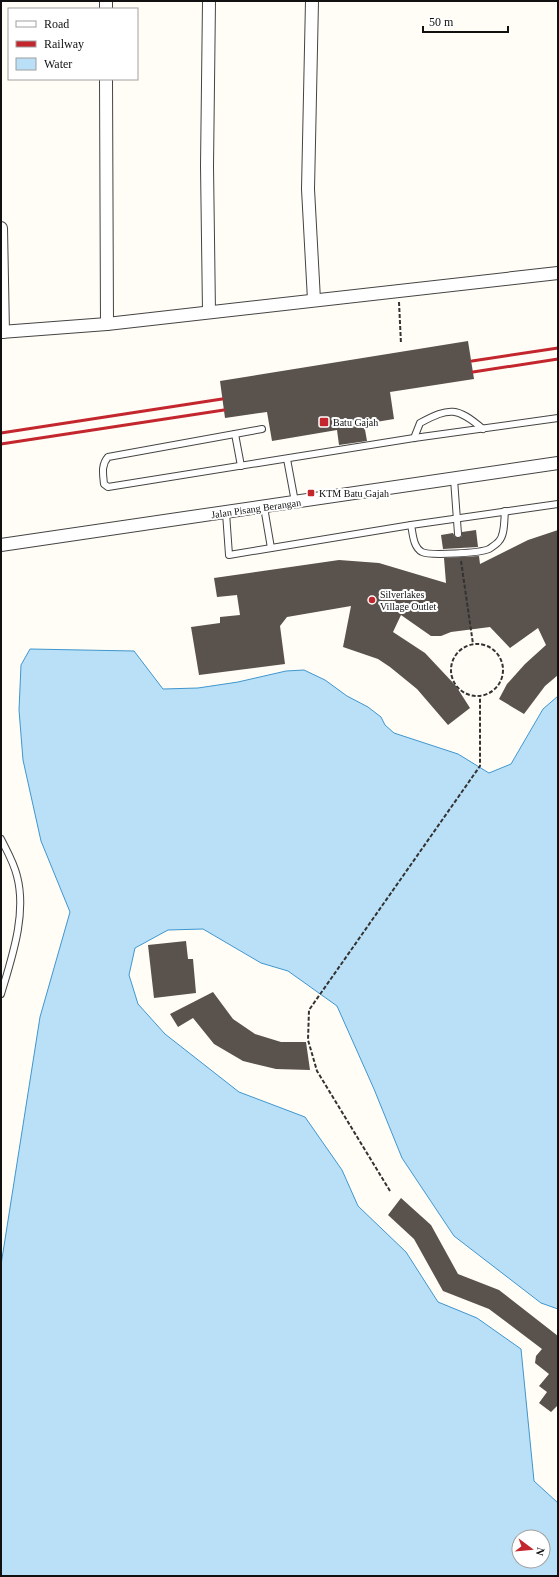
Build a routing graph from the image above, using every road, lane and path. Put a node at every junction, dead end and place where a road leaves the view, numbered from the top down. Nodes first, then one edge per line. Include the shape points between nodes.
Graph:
1 (209, 1) edge
2 (312, 1) edge
3 (106, 80) edge
4 (1, 228) edge
5 (558, 273) edge
6 (398, 291) junction
7 (314, 300) junction
8 (209, 312) junction
9 (107, 324) junction
10 (2, 332) edge
11 (401, 344) dead end
12 (558, 418) edge
13 (262, 429) dead end
14 (483, 429) junction
15 (236, 434) junction
16 (414, 438) junction
17 (287, 459) junction
18 (558, 463) edge
19 (241, 466) junction
20 (454, 479) junction
21 (295, 502) junction
22 (558, 504) edge
23 (264, 507) junction
24 (505, 511) junction
25 (226, 513) junction
26 (457, 518) junction
27 (411, 525) junction
28 (458, 534) dead end
29 (1, 545) edge
30 (271, 548) junction
31 (460, 553) junction
32 (473, 644) junction
33 (480, 696) junction
34 (1, 839) edge
35 (1, 994) edge
36 (390, 1191) dead end

1 - 8 street
2 - 7 street via 308,189
3 - 9 street
4 - 10 street
5 - 6 street
6 - 7 street
6 - 11 path
7 - 8 street
8 - 9 street
9 - 10 street
12 - 14 lane
13 - 15 lane
14 - 16 lane
14 - 16 lane via 460,412 450,411 420,423
15 - 19 lane
15 - 19 lane via 108,457 103,466 104,484 108,488
16 - 17 lane
17 - 19 lane
17 - 21 lane
18 - 20 street, Jalan Pisang Berangan
20 - 21 street, Jalan Pisang Berangan
20 - 26 lane
21 - 23 street, Jalan Pisang Berangan
22 - 24 lane
23 - 25 street, Jalan Pisang Berangan
23 - 30 lane
24 - 26 lane
24 - 31 lane via 500,541 489,549
25 - 29 street, Jalan Pisang Berangan
25 - 30 lane via 229,555
26 - 27 lane
26 - 28 lane
27 - 30 lane
27 - 31 lane via 416,546 422,552
31 - 32 path
32 - 33 path via 462,649 454,658 451,674 453,682 464,693
32 - 33 path via 491,648 502,662 501,680 496,688
33 - 36 path via 480,766 309,1010 308,1040 317,1071
34 - 35 lane via 17,875 20,906 17,932

